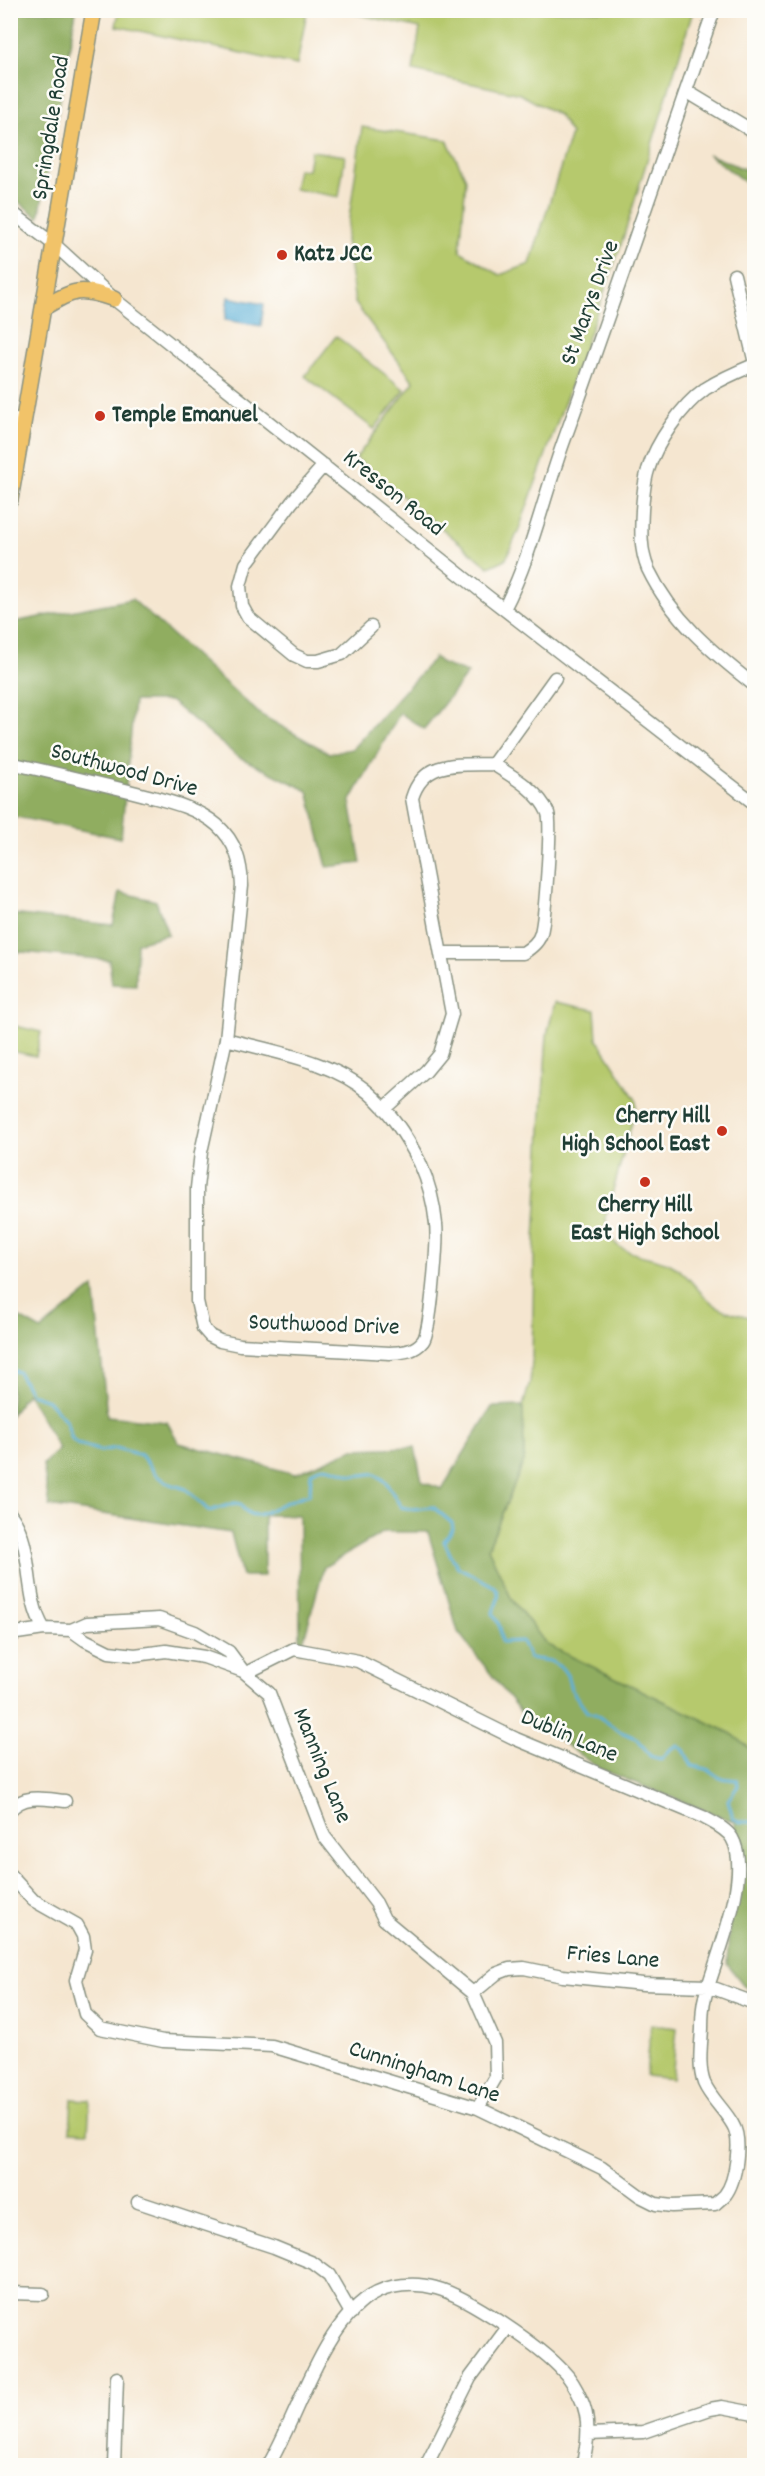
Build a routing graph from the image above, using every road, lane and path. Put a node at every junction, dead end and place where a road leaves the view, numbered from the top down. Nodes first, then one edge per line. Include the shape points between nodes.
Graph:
1 (94, 10) edge
2 (714, 10) edge
3 (686, 91) junction
4 (754, 132) edge
5 (10, 211) edge
6 (56, 246) junction
7 (734, 274) dead end
8 (114, 299) junction
9 (44, 308) junction
10 (754, 359) edge
11 (754, 365) edge
12 (10, 417) edge
13 (24, 427) junction
14 (324, 465) junction
15 (10, 500) edge
16 (504, 609) junction
17 (371, 627) dead end
18 (555, 678) dead end
19 (754, 685) edge
20 (10, 763) edge
21 (493, 764) junction
22 (754, 803) edge
23 (442, 953) junction
24 (226, 1039) junction
25 (384, 1109) junction
26 (10, 1514) edge
27 (44, 1629) junction
28 (71, 1630) junction
29 (10, 1634) edge
30 (245, 1672) junction
31 (65, 1802) dead end
32 (10, 1810) edge
33 (10, 1875) edge
34 (708, 1986) junction
35 (473, 1993) junction
36 (754, 2003) edge
37 (478, 2108) junction
38 (138, 2202) dead end
39 (10, 2293) edge
40 (43, 2294) dead end
41 (351, 2313) junction
42 (508, 2327) junction
43 (117, 2378) dead end
44 (754, 2413) edge
45 (588, 2434) junction
46 (114, 2466) edge
47 (268, 2466) edge
48 (426, 2466) edge
49 (582, 2466) edge

1 - 6 main road, Springdale Road
2 - 3 street, St Marys Drive
3 - 4 street
3 - 16 street, St Marys Drive via 552,473 520,580
5 - 6 street, Kresson Road
6 - 8 street, Kresson Road
6 - 9 main road, Springdale Road
7 - 10 street
8 - 9 main road via 78,291
8 - 14 street, Kresson Road
9 - 13 main road, Springdale Road
11 - 19 street via 703,391 663,436 648,470 641,527 647,566 677,615 703,643
12 - 13 street
13 - 15 main road, Springdale Road
14 - 16 street, Kresson Road
14 - 17 street via 246,564 240,586 242,606 248,617 307,661 342,654
16 - 22 street, Kresson Road
18 - 21 street
20 - 24 street, Southwood Drive via 177,804 201,813 230,839 238,853 243,886
21 - 23 street via 436,769 416,785 412,798
21 - 23 street via 533,794 549,814 541,932 523,953
23 - 25 street via 452,1014 445,1041 426,1071
24 - 25 street, Southwood Drive via 308,1061 346,1077 370,1093
24 - 25 street, Southwood Drive via 197,1188 198,1309 203,1328 220,1341 390,1353 409,1351 424,1340 428,1331 436,1227 432,1200 420,1164
26 - 27 street via 24,1539 32,1603
27 - 28 street, Manning Lane
27 - 29 street, Manning Lane
28 - 30 street, Manning Lane via 109,1652 135,1656 166,1651 204,1657
28 - 30 street, Manning Lane via 87,1623 159,1619 195,1632 229,1652
30 - 34 street, Dublin Lane via 294,1649 358,1660 516,1739 722,1828 736,1848 737,1879
30 - 35 street, Manning Lane via 268,1693 324,1836 384,1919
31 - 32 street via 22,1800
33 - 37 street, Cunningham Lane via 33,1900 80,1930 85,1950 76,1980 85,2014 100,2028 163,2041 272,2046
34 - 35 street, Fries Lane via 643,1984 524,1968 496,1974
34 - 36 street, Fries Lane
34 - 37 street, Cunningham Lane via 702,2014 704,2082 734,2126 737,2147 735,2172 726,2194 715,2204 656,2204 602,2168
35 - 37 street, Manning Lane via 495,2043 496,2077
38 - 41 street via 313,2263 329,2275
39 - 40 street
41 - 42 street via 371,2296 387,2289 421,2285 456,2296
41 - 47 street via 331,2338
42 - 45 street via 566,2374 581,2399
42 - 48 street via 470,2378
43 - 46 street
44 - 45 street via 722,2407 643,2432
45 - 49 street

